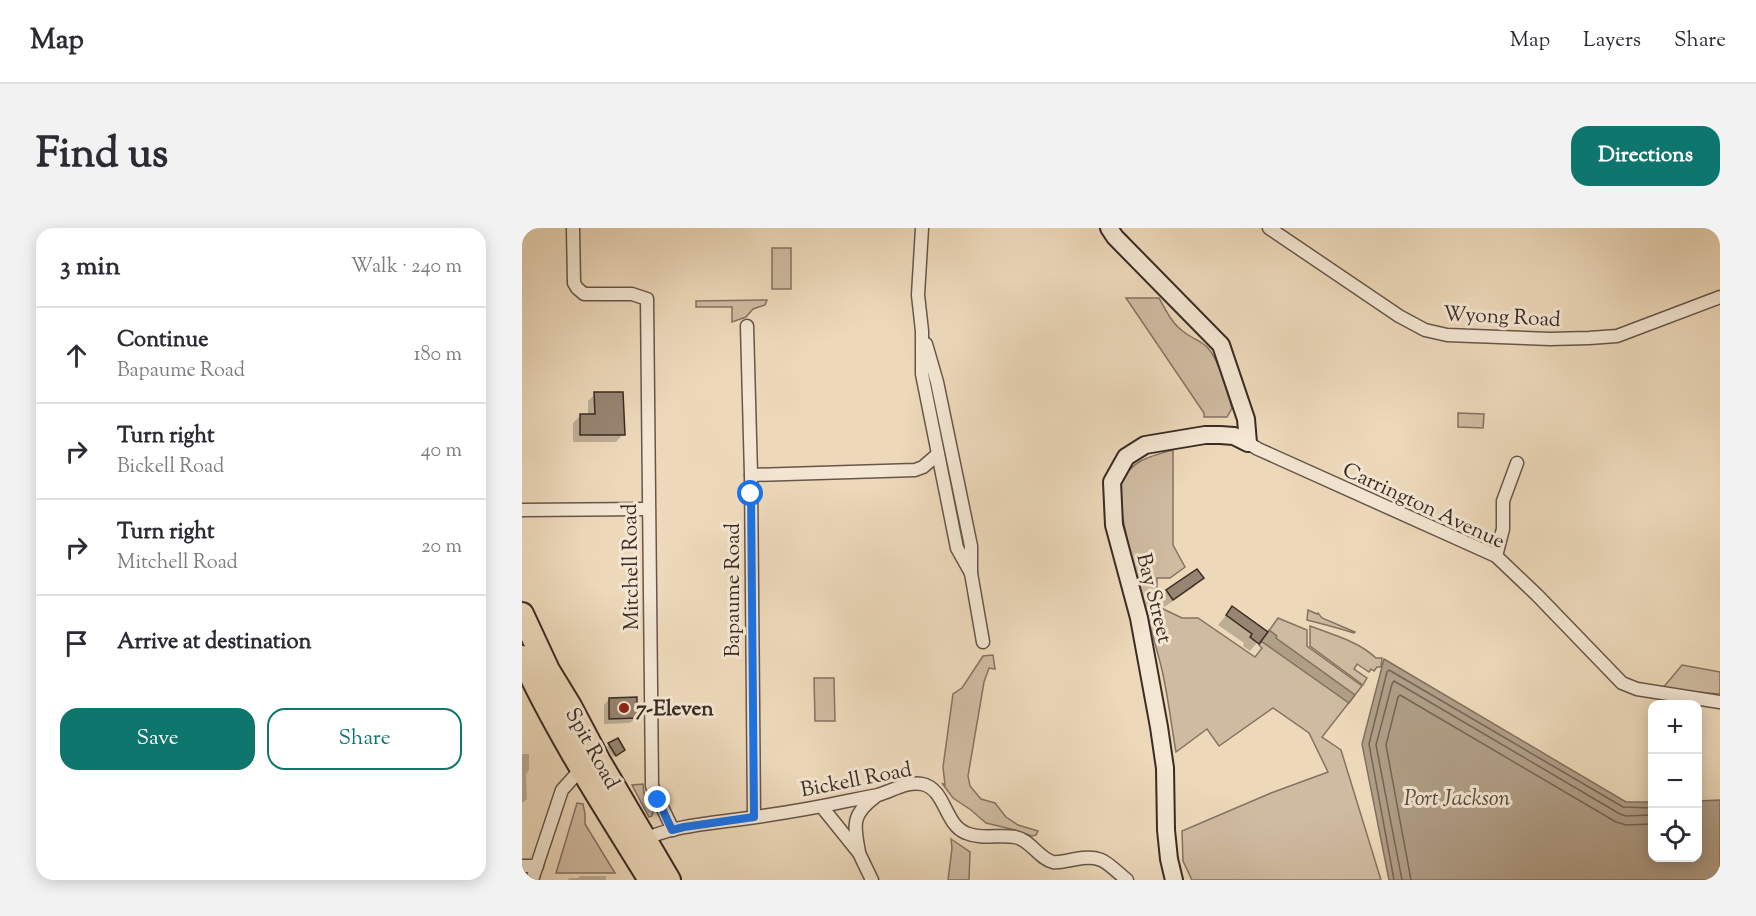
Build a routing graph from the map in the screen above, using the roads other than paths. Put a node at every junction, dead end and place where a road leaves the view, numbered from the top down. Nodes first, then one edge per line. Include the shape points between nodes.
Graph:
1 (573, 228) edge
2 (922, 228) edge
3 (1109, 228) edge
4 (1269, 228) edge
5 (1720, 297) edge
6 (747, 326) dead end
7 (922, 331) junction
8 (1248, 443) junction
9 (938, 454) junction
10 (1517, 463) dead end
11 (751, 475) junction
12 (648, 509) junction
13 (522, 510) edge
14 (1496, 556) junction
15 (971, 573) junction
16 (522, 614) edge
17 (983, 642) dead end
18 (528, 664) edge
19 (1720, 702) edge
20 (580, 769) junction
21 (878, 795) junction
22 (822, 807) junction
23 (754, 817) junction
24 (672, 830) junction
25 (637, 843) junction
26 (859, 853) junction
27 (522, 866) edge
28 (537, 866) junction
29 (532, 880) edge
30 (650, 880) edge
31 (669, 880) edge
32 (872, 880) edge
33 (1127, 880) edge
34 (1174, 880) edge

1 - 12 street, Mitchell Road via 577,288 584,294 632,294 647,299
2 - 7 street via 918,296
3 - 8 street via 1221,345 1246,419
4 - 5 street, Wyong Road via 1399,316 1425,330 1447,335 1538,339 1611,336
6 - 11 street, Bapaume Road
7 - 9 street via 922,374
7 - 15 street via 937,382 971,546
8 - 14 street, Carrington Avenue
8 - 34 street, Bay Street via 1234,436 1205,435 1145,445 1126,457 1112,482 1114,525 1139,618 1159,727 1165,768 1166,830
9 - 11 street via 915,470
9 - 15 street via 957,548
10 - 14 street via 1503,501 1503,529
11 - 23 street, Bapaume Road
12 - 13 street
12 - 24 street, Mitchell Road via 652,786
14 - 19 street, Carrington Avenue via 1622,683 1637,689
15 - 17 street
16 - 18 highway, Spit Road
18 - 20 highway, Spit Road via 538,693
18 - 25 highway, Spit Road
20 - 25 highway, Spit Road
20 - 28 street via 561,790
21 - 22 street, Bickell Road
21 - 26 street via 867,803 854,824
21 - 33 street, Bickell Road via 912,783 929,786 954,825 968,834 1021,839 1053,862 1102,859
22 - 23 street, Bickell Road
22 - 26 street
23 - 24 street, Bickell Road
24 - 25 street, Bickell Road
25 - 30 highway, Spit Road
25 - 31 highway, Spit Road
26 - 32 street
27 - 28 street
28 - 29 street

